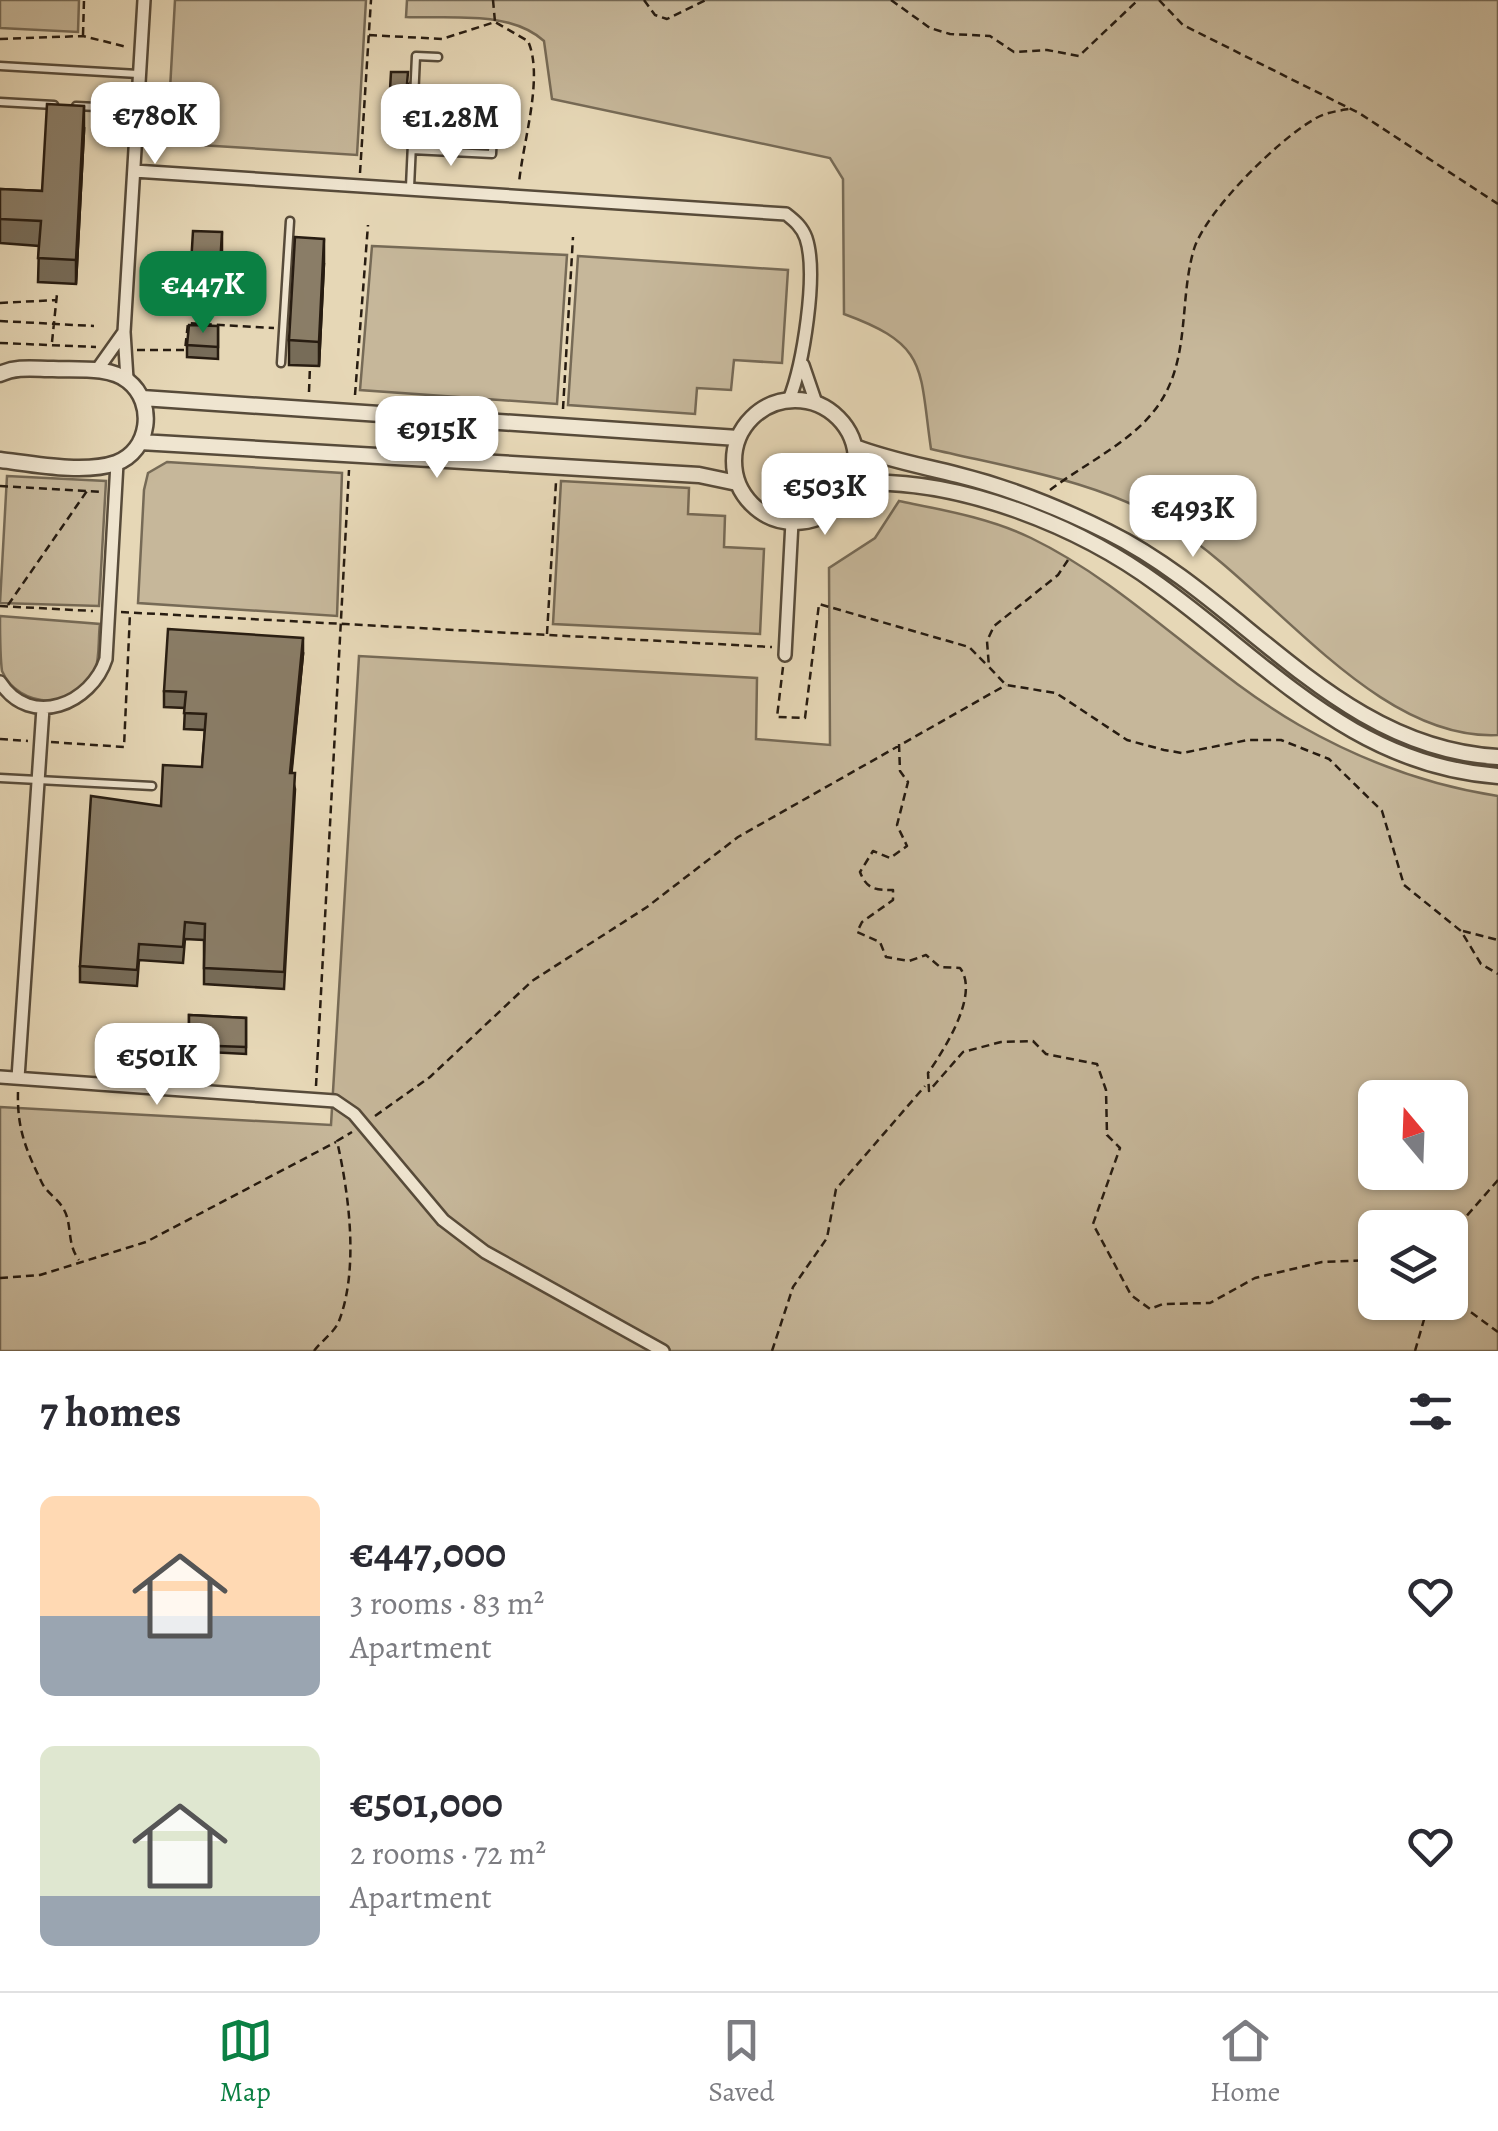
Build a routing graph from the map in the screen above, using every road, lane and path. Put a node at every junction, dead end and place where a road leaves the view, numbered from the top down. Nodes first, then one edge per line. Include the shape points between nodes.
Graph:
1 (84, 0) edge
2 (144, 0) edge
3 (371, 0) edge
4 (493, 0) edge
5 (644, 0) edge
6 (706, 0) edge
7 (891, 0) edge
8 (1138, 0) edge
9 (1158, 0) edge
10 (495, 22) junction
11 (368, 35) junction
12 (84, 36) junction
13 (0, 39) edge
14 (141, 49) junction
15 (438, 57) dead end
16 (0, 66) edge
17 (140, 74) junction
18 (0, 102) edge
19 (414, 104) junction
20 (1349, 108) junction
21 (138, 110) junction
22 (412, 150) junction
23 (134, 171) junction
24 (359, 184) junction
25 (410, 188) junction
26 (518, 194) junction
27 (1498, 204) edge
28 (290, 221) dead end
29 (368, 225) dead end
30 (573, 237) dead end
31 (57, 294) dead end
32 (56, 300) junction
33 (0, 302) edge
34 (0, 321) edge
35 (54, 322) junction
36 (94, 326) dead end
37 (283, 328) junction
38 (0, 344) edge
39 (52, 344) junction
40 (119, 349) junction
41 (281, 363) dead end
42 (803, 365) junction
43 (310, 366) dead end
44 (97, 370) junction
45 (0, 374) edge
46 (126, 379) junction
47 (309, 392) dead end
48 (354, 395) dead end
49 (142, 398) junction
50 (789, 400) junction
51 (816, 404) junction
52 (564, 408) dead end
53 (738, 438) junction
54 (140, 442) junction
55 (855, 447) junction
56 (0, 460) edge
57 (117, 463) junction
58 (557, 466) junction
59 (349, 470) dead end
60 (0, 473) edge
61 (738, 482) junction
62 (853, 484) junction
63 (0, 486) edge
64 (87, 491) junction
65 (116, 493) junction
66 (1038, 500) junction
67 (792, 522) junction
68 (1068, 560) dead end
69 (0, 606) edge
70 (7, 606) junction
71 (109, 612) junction
72 (130, 613) junction
73 (341, 625) junction
74 (547, 635) junction
75 (785, 651) junction
76 (989, 667) junction
77 (0, 682) edge
78 (1006, 685) junction
79 (43, 708) junction
80 (0, 739) edge
81 (41, 741) junction
82 (900, 744) junction
83 (1498, 758) edge
84 (1498, 776) edge
85 (0, 778) edge
86 (38, 780) junction
87 (152, 786) dead end
88 (1461, 931) junction
89 (1498, 940) edge
90 (1498, 974) edge
91 (0, 1078) edge
92 (18, 1078) junction
93 (926, 1084) junction
94 (315, 1098) junction
95 (363, 1125) junction
96 (337, 1141) junction
97 (1498, 1180) edge
98 (1468, 1214) edge
99 (1358, 1261) edge
100 (80, 1262) junction
101 (0, 1278) edge
102 (1468, 1310) edge
103 (1424, 1320) edge
104 (1498, 1332) edge
105 (314, 1351) edge
106 (664, 1351) edge
107 (772, 1351) edge
108 (1415, 1351) edge

1 - 12 path
2 - 14 street
3 - 11 path
4 - 10 path
5 - 6 path via 667,20
7 - 8 path via 950,34 990,36 1014,52 1079,56
9 - 20 path via 1183,25
10 - 11 path via 442,39
10 - 26 path via 528,41 534,54
11 - 24 path
12 - 13 path
12 - 14 path
14 - 17 street
15 - 19 lane via 416,56
16 - 17 lane
17 - 21 street
18 - 21 lane
19 - 22 lane
19 - 22 lane via 494,108 492,154
20 - 27 path
20 - 66 path via 1314,118 1293,134 1204,227 1194,248 1174,376 1154,413
21 - 23 street
22 - 25 lane
23 - 24 street
23 - 40 street
24 - 25 street
25 - 26 street
26 - 42 street via 786,214 806,238 809,259
28 - 37 lane
29 - 48 path
30 - 52 path
31 - 32 path
32 - 33 path
32 - 35 path
34 - 35 path
35 - 36 path
35 - 39 path
37 - 40 path via 188,323 186,350
37 - 41 lane
38 - 39 path
39 - 40 path
40 - 44 street
40 - 46 street
42 - 50 street
42 - 51 street
43 - 47 path
44 - 45 street via 13,368
44 - 46 street
46 - 49 street
49 - 53 street
49 - 54 street
50 - 51 street
50 - 53 street via 759,412
51 - 55 street via 834,413
53 - 61 street
54 - 57 street
54 - 58 street
55 - 62 street
55 - 66 street
56 - 57 street
56 - 60 street
57 - 65 street
58 - 61 street
58 - 74 path
59 - 73 path
61 - 67 street via 764,514
62 - 67 street via 826,515
62 - 84 street via 888,481 953,493 1103,549 1158,584 1326,717 1419,762
63 - 64 path
64 - 65 path
64 - 70 path
65 - 71 street
66 - 83 street via 1167,566 1338,701 1427,745
67 - 75 street
68 - 76 path via 994,626 986,641
69 - 70 path
70 - 71 path
71 - 72 path
71 - 79 street via 101,676 66,705
72 - 73 path
72 - 81 path via 124,747
73 - 74 path
73 - 94 path
74 - 75 path
75 - 76 path via 777,717 806,718 819,604 969,648
76 - 78 path
77 - 79 street via 19,700
78 - 82 path
78 - 88 path via 1056,693 1127,740 1164,750 1281,740 1329,759 1382,811 1404,885
79 - 81 street
80 - 81 path
81 - 86 street
82 - 93 path via 900,771 908,782 897,825 907,846 890,858 873,850 866,860 864,882 873,890 893,890 892,900 856,932 876,939 886,957 909,961 926,955 940,967 960,968 967,978 948,1044
82 - 95 path via 738,838 532,982 430,1077
85 - 86 lane
86 - 87 lane
86 - 92 street
88 - 89 path
88 - 90 path via 1481,964
91 - 92 street
92 - 94 street
92 - 100 path via 18,1135 43,1186 65,1210 69,1248
93 - 99 path via 934,1088 963,1052 1022,1039 1046,1054 1096,1064 1106,1090 1107,1134 1120,1148 1094,1224 1130,1296 1150,1308 1210,1303 1256,1278
93 - 107 path via 836,1189 827,1238 794,1286
94 - 95 street via 343,1106
95 - 96 path
95 - 106 street via 443,1220 485,1252
96 - 100 path via 146,1242
96 - 105 path via 348,1233 344,1296 338,1324
97 - 98 path
100 - 101 path
102 - 104 path
103 - 108 path

